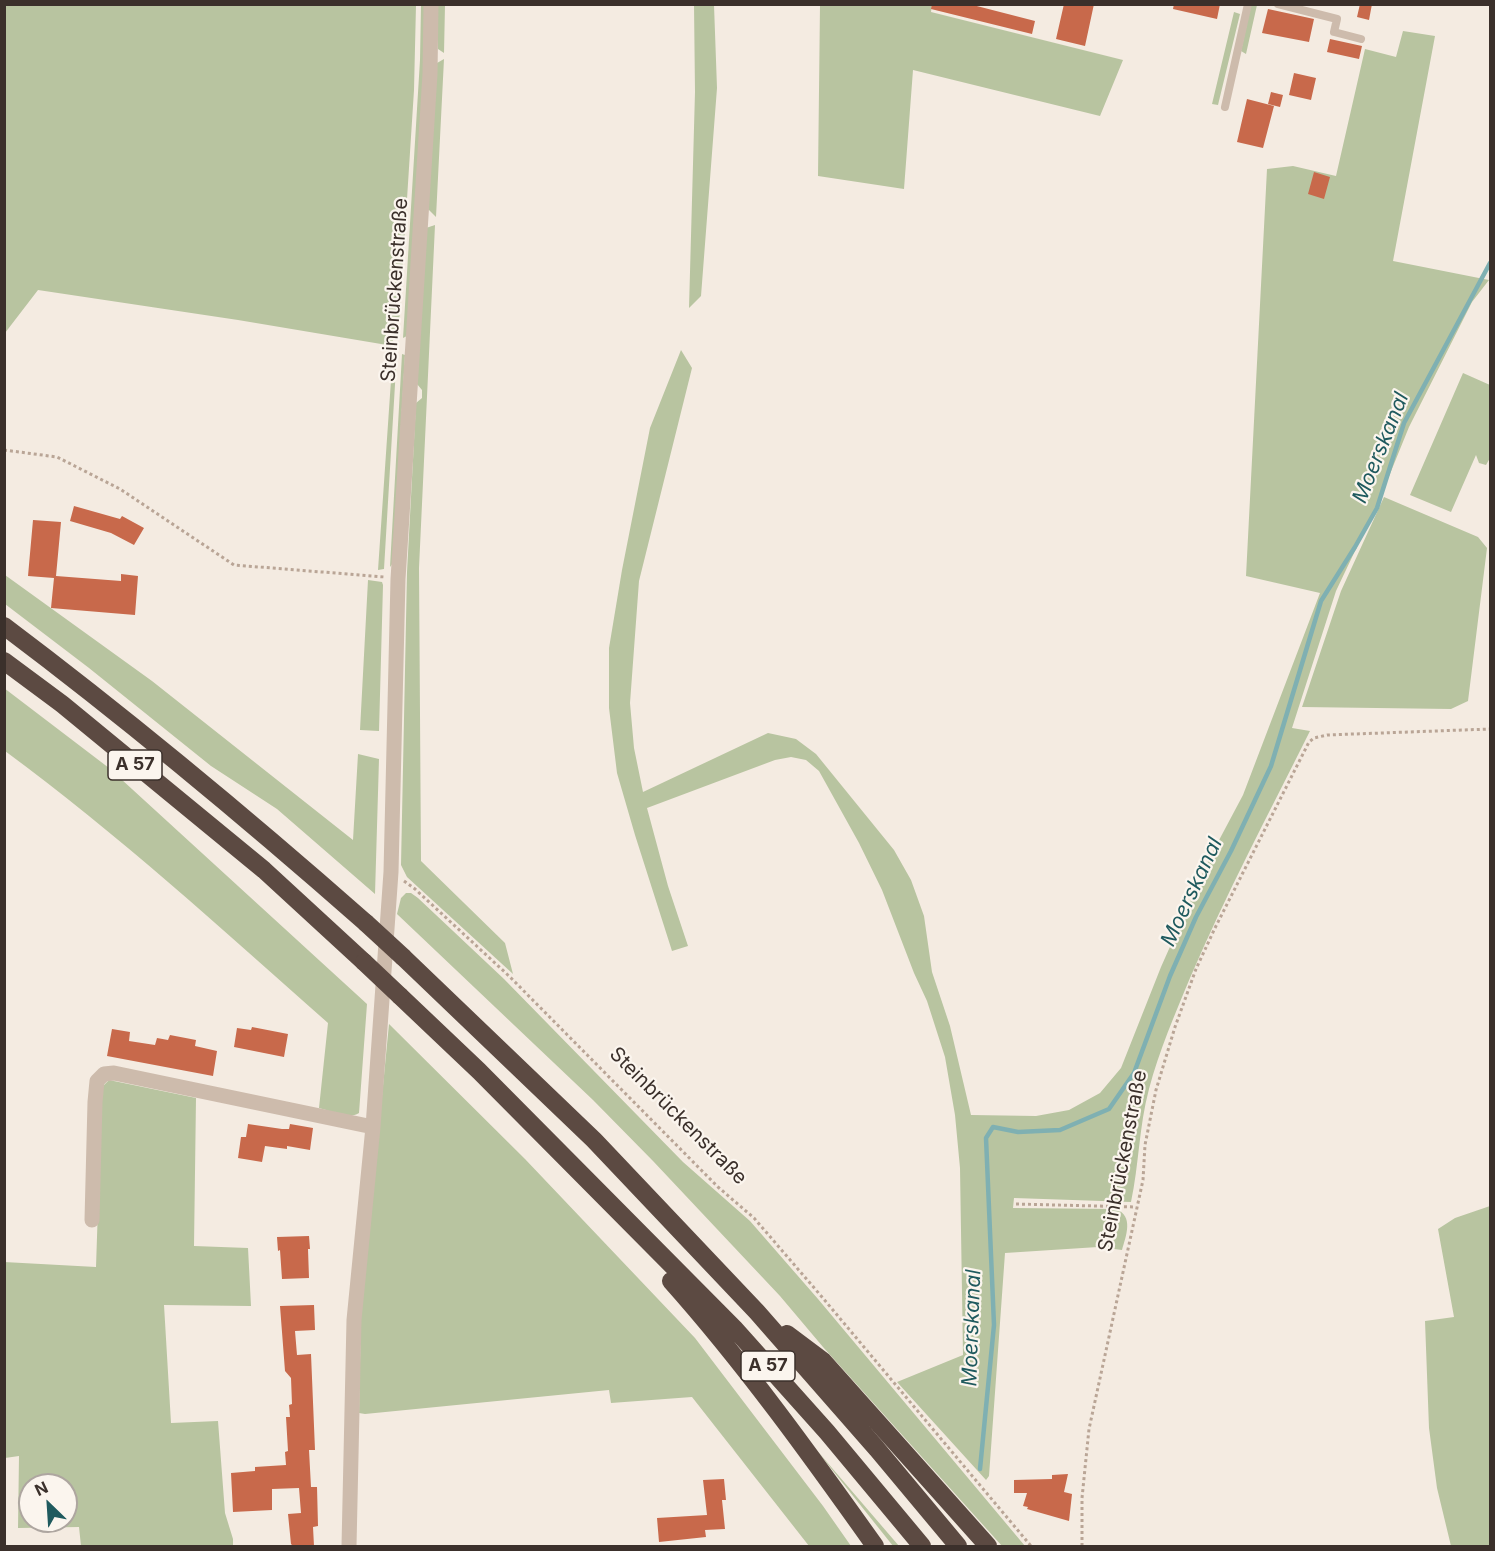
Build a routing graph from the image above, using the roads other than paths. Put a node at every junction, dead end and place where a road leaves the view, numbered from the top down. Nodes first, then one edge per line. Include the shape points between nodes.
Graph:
1 (431, 4) edge
2 (1248, 4) edge
3 (1278, 4) edge
4 (1361, 39) dead end
5 (1225, 107) dead end
6 (4, 626) edge
7 (4, 662) edge
8 (373, 1126) junction
9 (603, 1196) junction
10 (92, 1220) dead end
11 (757, 1312) junction
12 (830, 1484) junction
13 (349, 1546) edge
14 (875, 1546) edge
15 (884, 1546) edge
16 (922, 1546) edge
17 (958, 1546) edge
18 (988, 1546) edge

1 - 8 street, Steinbrückenstraße via 430,74 398,579 391,872
2 - 5 lane
3 - 4 lane via 1337,19 1334,32
6 - 11 highway, A 57, bridge via 250,822 366,923 594,1140
7 - 9 highway, A 57, bridge via 62,704 264,870 478,1071
8 - 10 street via 104,1074 97,1081
8 - 13 street, Steinbrückenstraße via 354,1320
9 - 12 highway via 627,1231 700,1314
9 - 16 highway, A 57 via 734,1328
11 - 17 highway, A 57
11 - 18 highway via 823,1361
12 - 14 highway
12 - 15 highway

